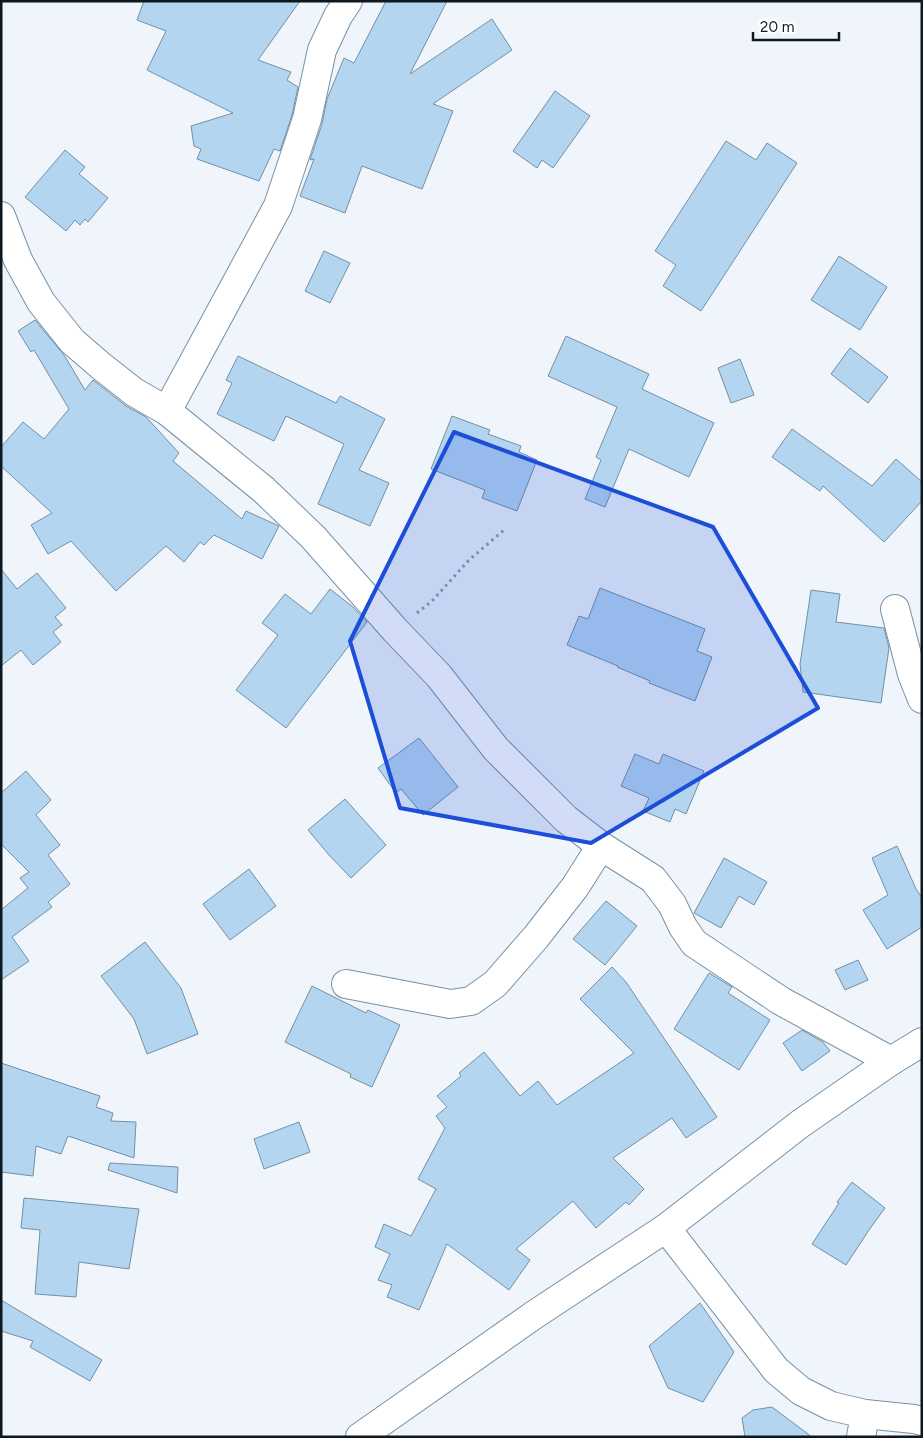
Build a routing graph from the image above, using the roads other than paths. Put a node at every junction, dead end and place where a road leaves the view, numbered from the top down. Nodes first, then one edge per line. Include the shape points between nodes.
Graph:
1 (348, 1) edge
2 (1, 216) edge
3 (167, 411) junction
4 (895, 609) dead end
5 (922, 699) edge
6 (601, 846) junction
7 (346, 984) dead end
8 (922, 1042) edge
9 (891, 1061) junction
10 (666, 1228) junction
11 (922, 1421) edge
12 (863, 1425) edge
13 (360, 1437) edge

1 - 3 street via 322,50 307,118 278,206
2 - 3 street via 18,260 41,302 72,341 134,392
3 - 6 street via 264,490 313,537 439,676 496,749 566,819
4 - 5 street
6 - 7 street via 576,887 536,937 494,984 471,1001 450,1004
6 - 9 street via 652,879 672,904 694,943 781,1001
8 - 9 street
9 - 10 street via 800,1124
10 - 12 street via 776,1370 801,1391
10 - 13 street via 534,1315
11 - 12 street via 914,1419

